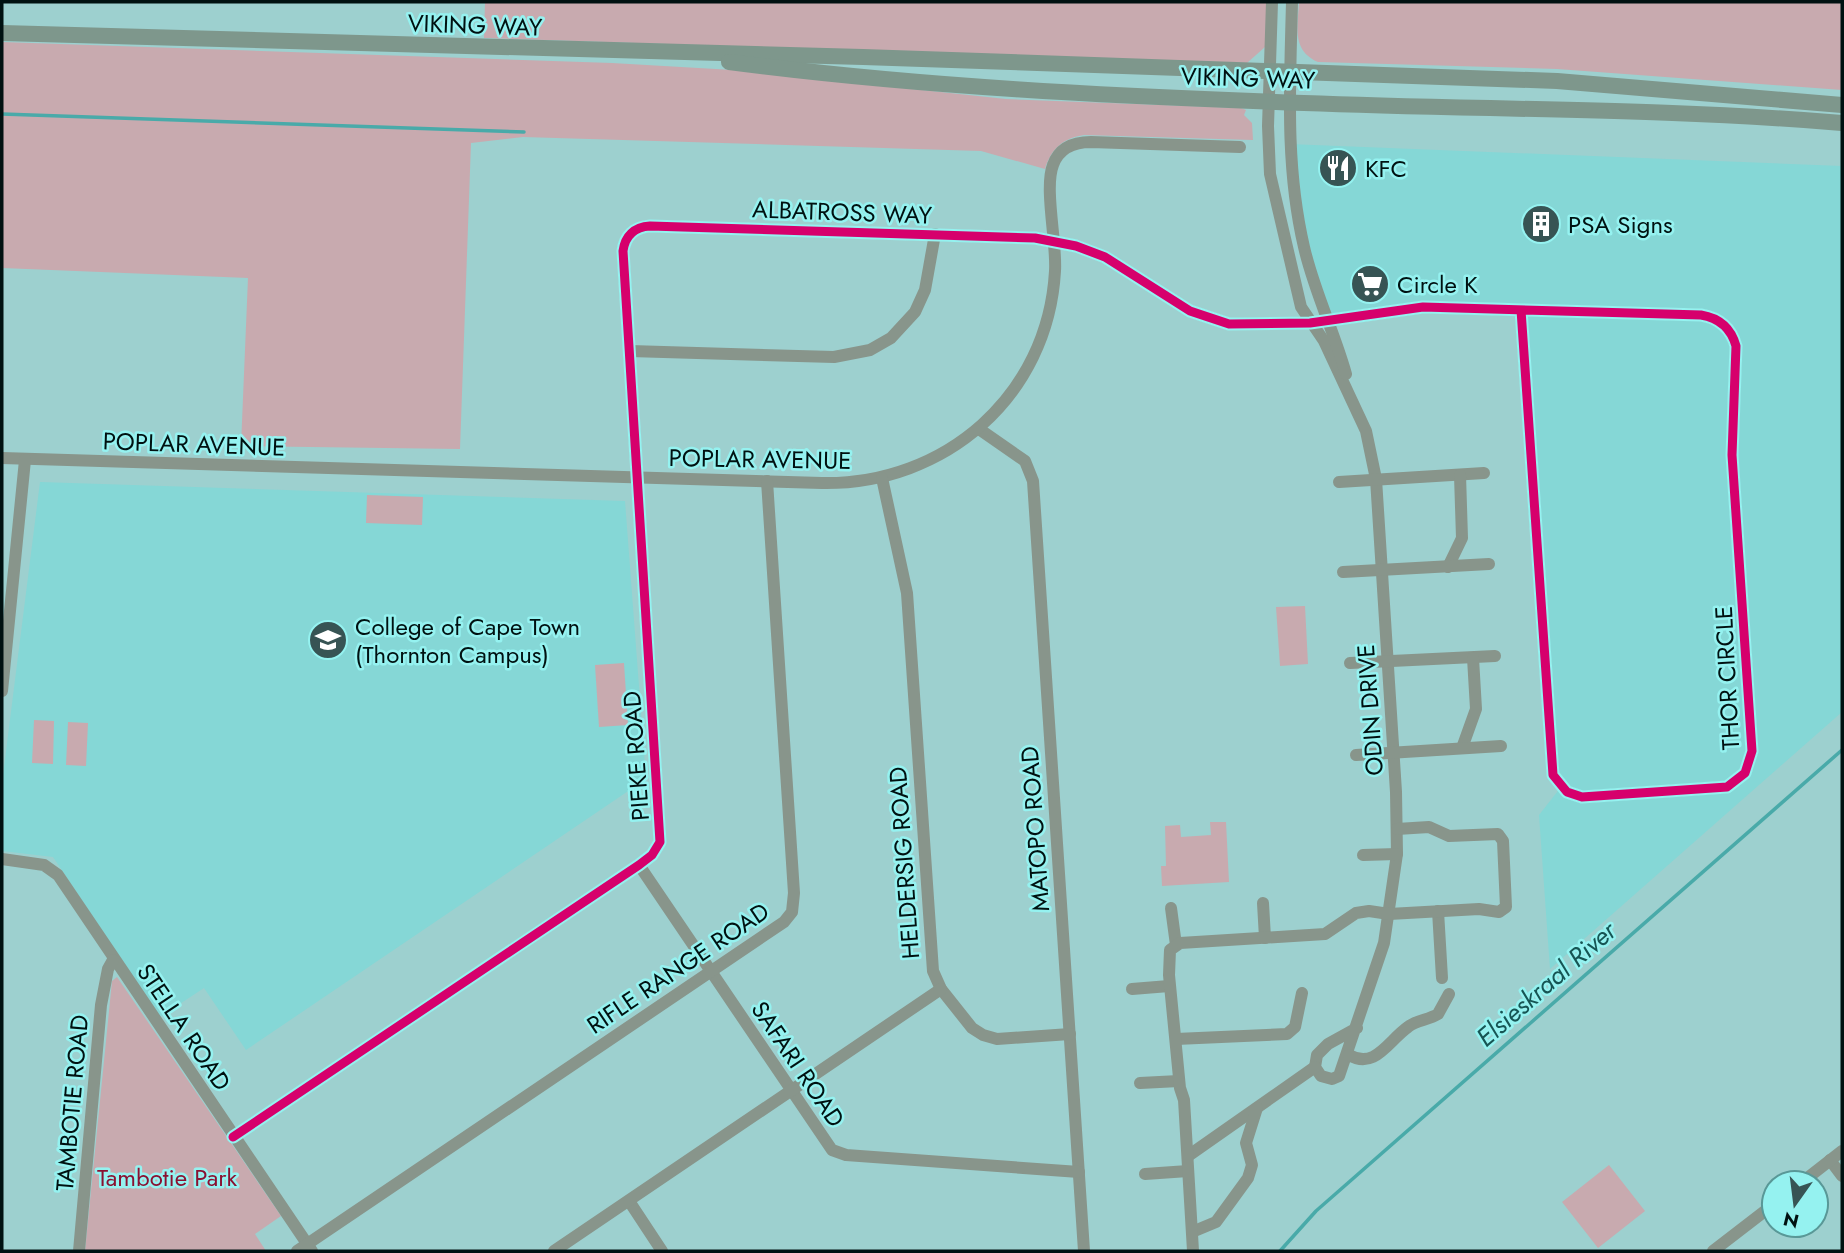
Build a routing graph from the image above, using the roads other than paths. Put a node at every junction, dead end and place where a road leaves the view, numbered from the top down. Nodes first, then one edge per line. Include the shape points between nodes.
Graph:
1 (1272, 2) edge
2 (1292, 2) edge
3 (2, 33) edge
4 (653, 53) junction
5 (1270, 71) junction
6 (1290, 72) junction
7 (1268, 102) junction
8 (1289, 102) junction
9 (1842, 105) edge
10 (1842, 123) edge
11 (1240, 147) dead end
12 (630, 234) joint
13 (935, 234) junction
14 (1056, 241) junction
15 (1521, 310) junction
16 (1329, 321) junction
17 (1311, 323) junction
18 (630, 351) junction
19 (1348, 388) junction
20 (978, 429) junction
21 (2, 458) edge
22 (26, 460) junction
23 (1484, 473) dead end
24 (1460, 475) junction
25 (638, 478) junction
26 (882, 478) junction
27 (1376, 479) junction
28 (767, 481) junction
29 (1339, 482) dead end
30 (1489, 564) dead end
31 (1448, 567) junction
32 (1382, 571) junction
33 (1343, 572) dead end
34 (1495, 656) dead end
35 (1473, 658) junction
36 (1388, 662) junction
37 (1350, 663) dead end
38 (2, 691) edge
39 (1501, 746) dead end
40 (1462, 748) junction
41 (1394, 752) junction
42 (1356, 755) dead end
43 (1397, 830) junction
44 (1397, 854) junction
45 (1363, 855) dead end
46 (2, 859) edge
47 (639, 865) junction
48 (1263, 903) dead end
49 (1171, 908) dead end
50 (1438, 911) junction
51 (1389, 914) junction
52 (1265, 938) junction
53 (1176, 944) junction
54 (113, 960) junction
55 (710, 972) junction
56 (1442, 978) dead end
57 (1169, 986) junction
58 (941, 989) junction
59 (1132, 989) dead end
60 (1302, 993) dead end
61 (1449, 994) dead end
62 (1357, 1028) junction
63 (1070, 1034) junction
64 (1176, 1040) junction
65 (1349, 1055) junction
66 (1315, 1067) junction
67 (1179, 1081) junction
68 (1140, 1083) dead end
69 (791, 1091) junction
70 (1257, 1108) junction
71 (1232, 1125) junction
72 (233, 1137) junction
73 (1246, 1143) junction
74 (1842, 1151) edge
75 (1188, 1156) junction
76 (1830, 1160) junction
77 (1819, 1169) edge
78 (1079, 1171) junction
79 (1188, 1171) junction
80 (1145, 1174) dead end
81 (1842, 1176) edge
82 (629, 1201) junction
83 (1760, 1215) edge
84 (1192, 1232) junction
85 (305, 1249) edge
86 (79, 1251) edge
87 (554, 1251) edge
88 (662, 1251) edge
89 (1084, 1251) edge
90 (1193, 1251) edge
91 (1713, 1251) edge

1 - 5 street, ODIN DRIVE
2 - 6 street, ODIN DRIVE
3 - 4 main road, VIKING WAY
4 - 5 main road, VIKING WAY
4 - 7 main road, VIKING WAY via 854,78
5 - 6 main road, VIKING WAY
5 - 7 street, ODIN DRIVE
6 - 8 street, ODIN DRIVE
6 - 9 main road, VIKING WAY via 1557,81
7 - 8 main road, VIKING WAY
7 - 17 street, ODIN DRIVE via 1270,174 1301,307
8 - 10 main road, VIKING WAY via 1722,113
8 - 16 street, ODIN DRIVE via 1294,195 1306,257
11 - 14 street, POPLAR AVENUE via 1091,142 1070,146 1051,171
12 - 13 street, ALBATROSS WAY via 650,226
12 - 18 street, PIEKE ROAD via 624,251
13 - 14 street, ALBATROSS WAY
13 - 18 street via 925,290 915,312 891,338 870,350 834,358
14 - 17 street via 1105,257 1174,302 1208,318 1247,325
14 - 20 street, POPLAR AVENUE via 1052,300 1038,348 1019,384
15 - 15 street, THOR CIRCLE via 1701,315 1722,323 1734,339 1732,455 1752,751 1745,773 1727,787 1582,797 1567,792 1553,775
15 - 16 street, THOR CIRCLE via 1423,307
16 - 17 street, THOR CIRCLE
16 - 19 street, ODIN DRIVE
17 - 19 street, ODIN DRIVE
18 - 25 street, PIEKE ROAD
19 - 27 street, ODIN DRIVE via 1369,441
20 - 26 street, POPLAR AVENUE via 933,460
20 - 63 street, MATOPO ROAD via 1021,457 1032,475
21 - 22 street, POPLAR AVENUE
22 - 25 street, POPLAR AVENUE
22 - 38 street
23 - 24 street
24 - 27 street
24 - 31 street via 1462,538
25 - 28 street, POPLAR AVENUE
25 - 47 street, PIEKE ROAD via 661,834 656,850
26 - 28 street, POPLAR AVENUE via 838,483
26 - 58 street, HELDERSIG ROAD via 907,593 933,971
27 - 29 street
27 - 32 street, ODIN DRIVE
28 - 55 street, RIFLE RANGE ROAD via 793,907 784,922
30 - 31 street
31 - 32 street
32 - 33 street
32 - 36 street, ODIN DRIVE
34 - 35 street
35 - 36 street
35 - 40 street via 1476,709
36 - 37 street
36 - 41 street, ODIN DRIVE
39 - 40 street
40 - 41 street
41 - 42 street
41 - 43 street, ODIN DRIVE
43 - 44 street, ODIN DRIVE
43 - 50 street via 1429,827 1449,836 1493,833 1502,837 1507,902 1503,911
44 - 45 street
44 - 51 street, ODIN DRIVE
46 - 54 street, STELLA ROAD via 44,864 54,871
47 - 55 street, SAFARI ROAD
47 - 72 street, PIEKE ROAD
48 - 52 street
49 - 53 street
50 - 51 street
50 - 56 street
51 - 52 street via 1356,913 1325,934
51 - 62 street, ODIN DRIVE
52 - 53 street
53 - 57 street via 1169,954
54 - 72 street, STELLA ROAD
54 - 86 street, TAMBOTIE ROAD via 102,1005
55 - 69 street, SAFARI ROAD
55 - 85 street, RIFLE RANGE ROAD
57 - 59 street
57 - 64 street
58 - 63 street via 983,1035 997,1039
58 - 69 street, HELDERSIG ROAD
60 - 64 street via 1295,1027 1287,1034
61 - 65 street via 1438,1014 1410,1025 1371,1059
62 - 65 street, ODIN DRIVE
62 - 66 street via 1322,1050
63 - 78 street, MATOPO ROAD
64 - 67 street
65 - 66 street, ODIN DRIVE via 1335,1078 1325,1078
66 - 70 street
67 - 68 street
67 - 75 street
69 - 78 street, SAFARI ROAD via 829,1146 841,1154
69 - 82 street, HELDERSIG ROAD
70 - 71 street
70 - 73 street
71 - 73 street
71 - 75 street
72 - 85 street, STELLA ROAD
73 - 84 street via 1252,1165 1248,1178 1216,1222
74 - 76 street
75 - 79 street
76 - 77 street
76 - 81 street
78 - 89 street, MATOPO ROAD
79 - 80 street
79 - 84 street
82 - 87 street, HELDERSIG ROAD
82 - 88 street
83 - 91 street
84 - 90 street

